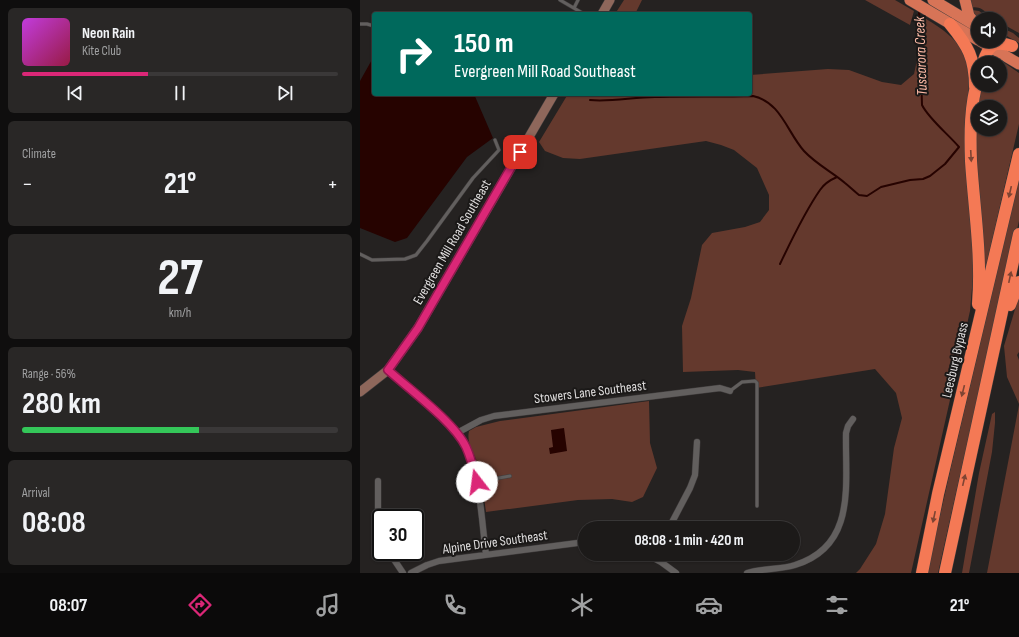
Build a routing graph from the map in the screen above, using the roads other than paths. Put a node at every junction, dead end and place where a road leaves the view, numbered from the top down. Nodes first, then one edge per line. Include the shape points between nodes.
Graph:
1 (560, 0) edge
2 (578, 0) edge
3 (610, 0) edge
4 (950, 0) edge
5 (964, 0) edge
6 (912, 1) edge
7 (931, 4) edge
8 (574, 8) junction
9 (581, 12) edge
10 (603, 12) edge
11 (952, 18) junction
12 (971, 18) edge
13 (360, 24) edge
14 (372, 25) edge
15 (971, 25) edge
16 (971, 33) edge
17 (992, 48) edge
18 (971, 57) edge
19 (1019, 64) edge
20 (975, 92) edge
21 (553, 96) edge
22 (495, 140) dead end
23 (1019, 154) edge
24 (1019, 234) edge
25 (360, 254) edge
26 (1019, 282) edge
27 (972, 353) junction
28 (993, 356) junction
29 (388, 370) junction
30 (730, 391) joint
31 (360, 392) edge
32 (853, 419) dead end
33 (457, 433) junction
34 (697, 442) dead end
35 (510, 476) dead end
36 (378, 481) dead end
37 (477, 482) junction
38 (758, 506) dead end
39 (378, 509) edge
40 (673, 521) edge
41 (578, 543) edge
42 (486, 555) junction
43 (395, 561) edge
44 (660, 561) edge
45 (403, 573) edge
46 (411, 573) edge
47 (676, 573) edge
48 (747, 573) edge
49 (922, 573) edge
50 (945, 573) edge

1 - 8 lane
2 - 8 lane
3 - 10 main road
4 - 7 highway
5 - 11 highway
5 - 12 highway
6 - 7 highway
7 - 11 highway
8 - 9 lane
11 - 15 highway
11 - 16 highway
11 - 18 highway
13 - 14 lane
17 - 19 highway
20 -> 27 highway via 971,145 979,281
21 - 29 main road, Evergreen Mill Road Southeast via 418,328
22 - 25 lane via 499,150 473,178 416,254 405,258 372,260
23 -> 27 highway, Leesburg Bypass
28 -> 24 highway
26 - 28 highway
27 -> 49 highway, Leesburg Bypass
50 -> 28 highway
29 - 31 main road, Evergreen Mill Road Southeast
29 - 33 street
30 - 33 street, Stowers Lane Southeast via 720,388 494,416
30 - 38 lane via 742,382 757,383
32 - 48 street via 846,433 844,512 831,540 815,555 800,563
33 - 37 street via 465,446
34 - 40 street via 695,476
35 - 37 lane
36 - 39 street
37 - 42 street
41 - 42 street, Alpine Drive Southeast
42 - 46 street, Alpine Drive Southeast via 439,562
43 - 45 street
44 - 47 street

